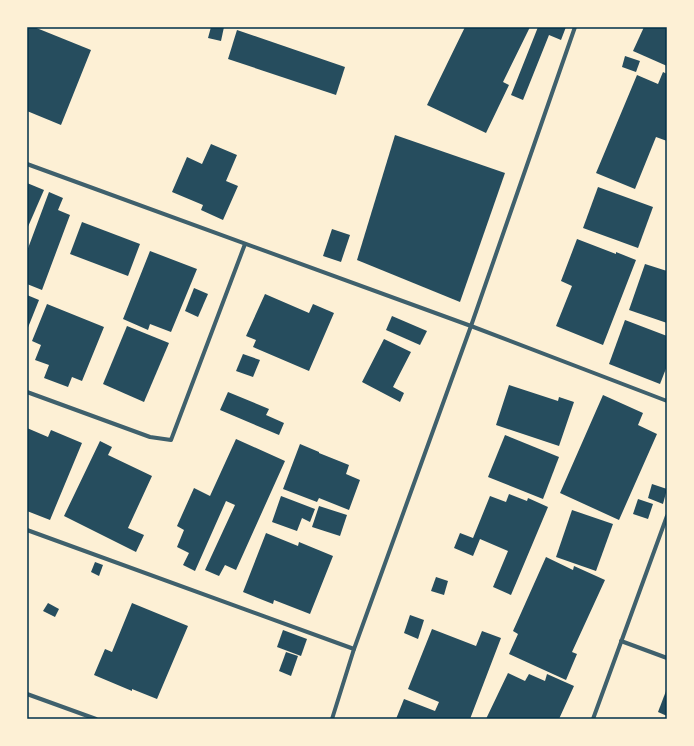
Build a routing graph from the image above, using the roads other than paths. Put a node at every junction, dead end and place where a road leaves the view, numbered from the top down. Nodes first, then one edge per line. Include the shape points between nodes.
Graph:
1 (575, 27) edge
2 (27, 164) edge
3 (245, 244) junction
4 (471, 326) junction
5 (27, 392) edge
6 (667, 400) edge
7 (667, 516) edge
8 (27, 530) edge
9 (621, 641) junction
10 (354, 649) junction
11 (667, 658) edge
12 (27, 694) edge
13 (86, 717) edge
14 (96, 719) edge
15 (332, 719) edge
16 (593, 719) edge

1 - 4 street
2 - 3 street
3 - 4 street
3 - 5 street via 171,440 150,437
4 - 6 street
4 - 10 street
7 - 9 street
8 - 10 street
9 - 11 street
9 - 16 street
10 - 15 street
12 - 13 street
13 - 14 street

